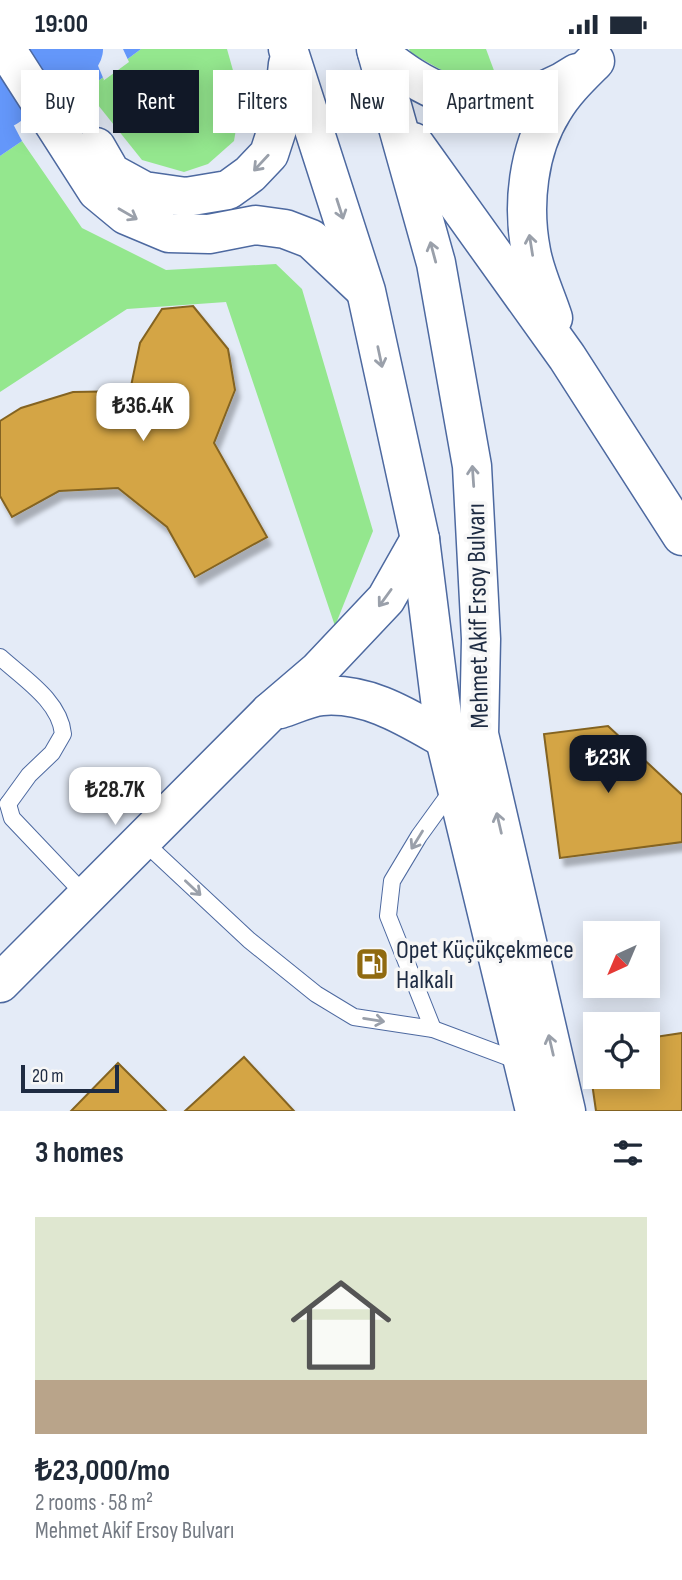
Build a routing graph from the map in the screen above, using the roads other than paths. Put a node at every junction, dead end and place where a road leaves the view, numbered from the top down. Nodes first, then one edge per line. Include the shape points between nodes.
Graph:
1 (6, 49) edge
2 (38, 49) edge
3 (289, 50) edge
4 (376, 50) edge
5 (597, 53) edge
6 (382, 70) edge
7 (401, 133) edge
8 (406, 133) edge
9 (97, 169) junction
10 (366, 291) junction
11 (567, 357) junction
12 (682, 535) edge
13 (420, 539) junction
14 (0, 657) edge
15 (270, 712) junction
16 (445, 739) junction
17 (456, 784) junction
18 (4, 803) edge
19 (143, 841) junction
20 (87, 897) junction
21 (0, 983) edge
22 (433, 1029) junction
23 (525, 1063) junction
24 (535, 1111) edge
25 (566, 1111) edge

1 - 9 main road
2 - 9 main road
3 -> 9 main road via 283,111 270,154 228,190 186,197 144,191
3 -> 10 main road
4 - 5 main road via 411,77 469,100 522,98 555,85
4 - 6 main road, Mehmet Akif Ersoy Bulvarı
11 -> 5 main road via 531,252 530,173 552,111
25 -> 7 main road, Mehmet Akif Ersoy Bulvarı via 478,734 481,639 472,466 436,263
8 - 11 main road, Mehmet Akif Ersoy Bulvarı
9 -> 10 main road via 97,191 126,215 169,233 209,234 256,225 285,229 311,239
10 -> 13 main road
11 - 12 main road, Mehmet Akif Ersoy Bulvarı
13 -> 15 main road via 386,599 318,671
13 - 16 main road
14 - 18 lane via 52,704 63,734
15 - 16 main road via 321,696 361,699 394,710
15 - 19 main road
16 - 17 main road
17 -> 22 lane via 392,881 388,916
17 - 23 main road
18 - 20 lane via 12,818
19 - 20 main road
19 -> 22 lane via 249,940 316,994 354,1017
20 - 21 main road
22 - 23 lane
23 - 24 main road

